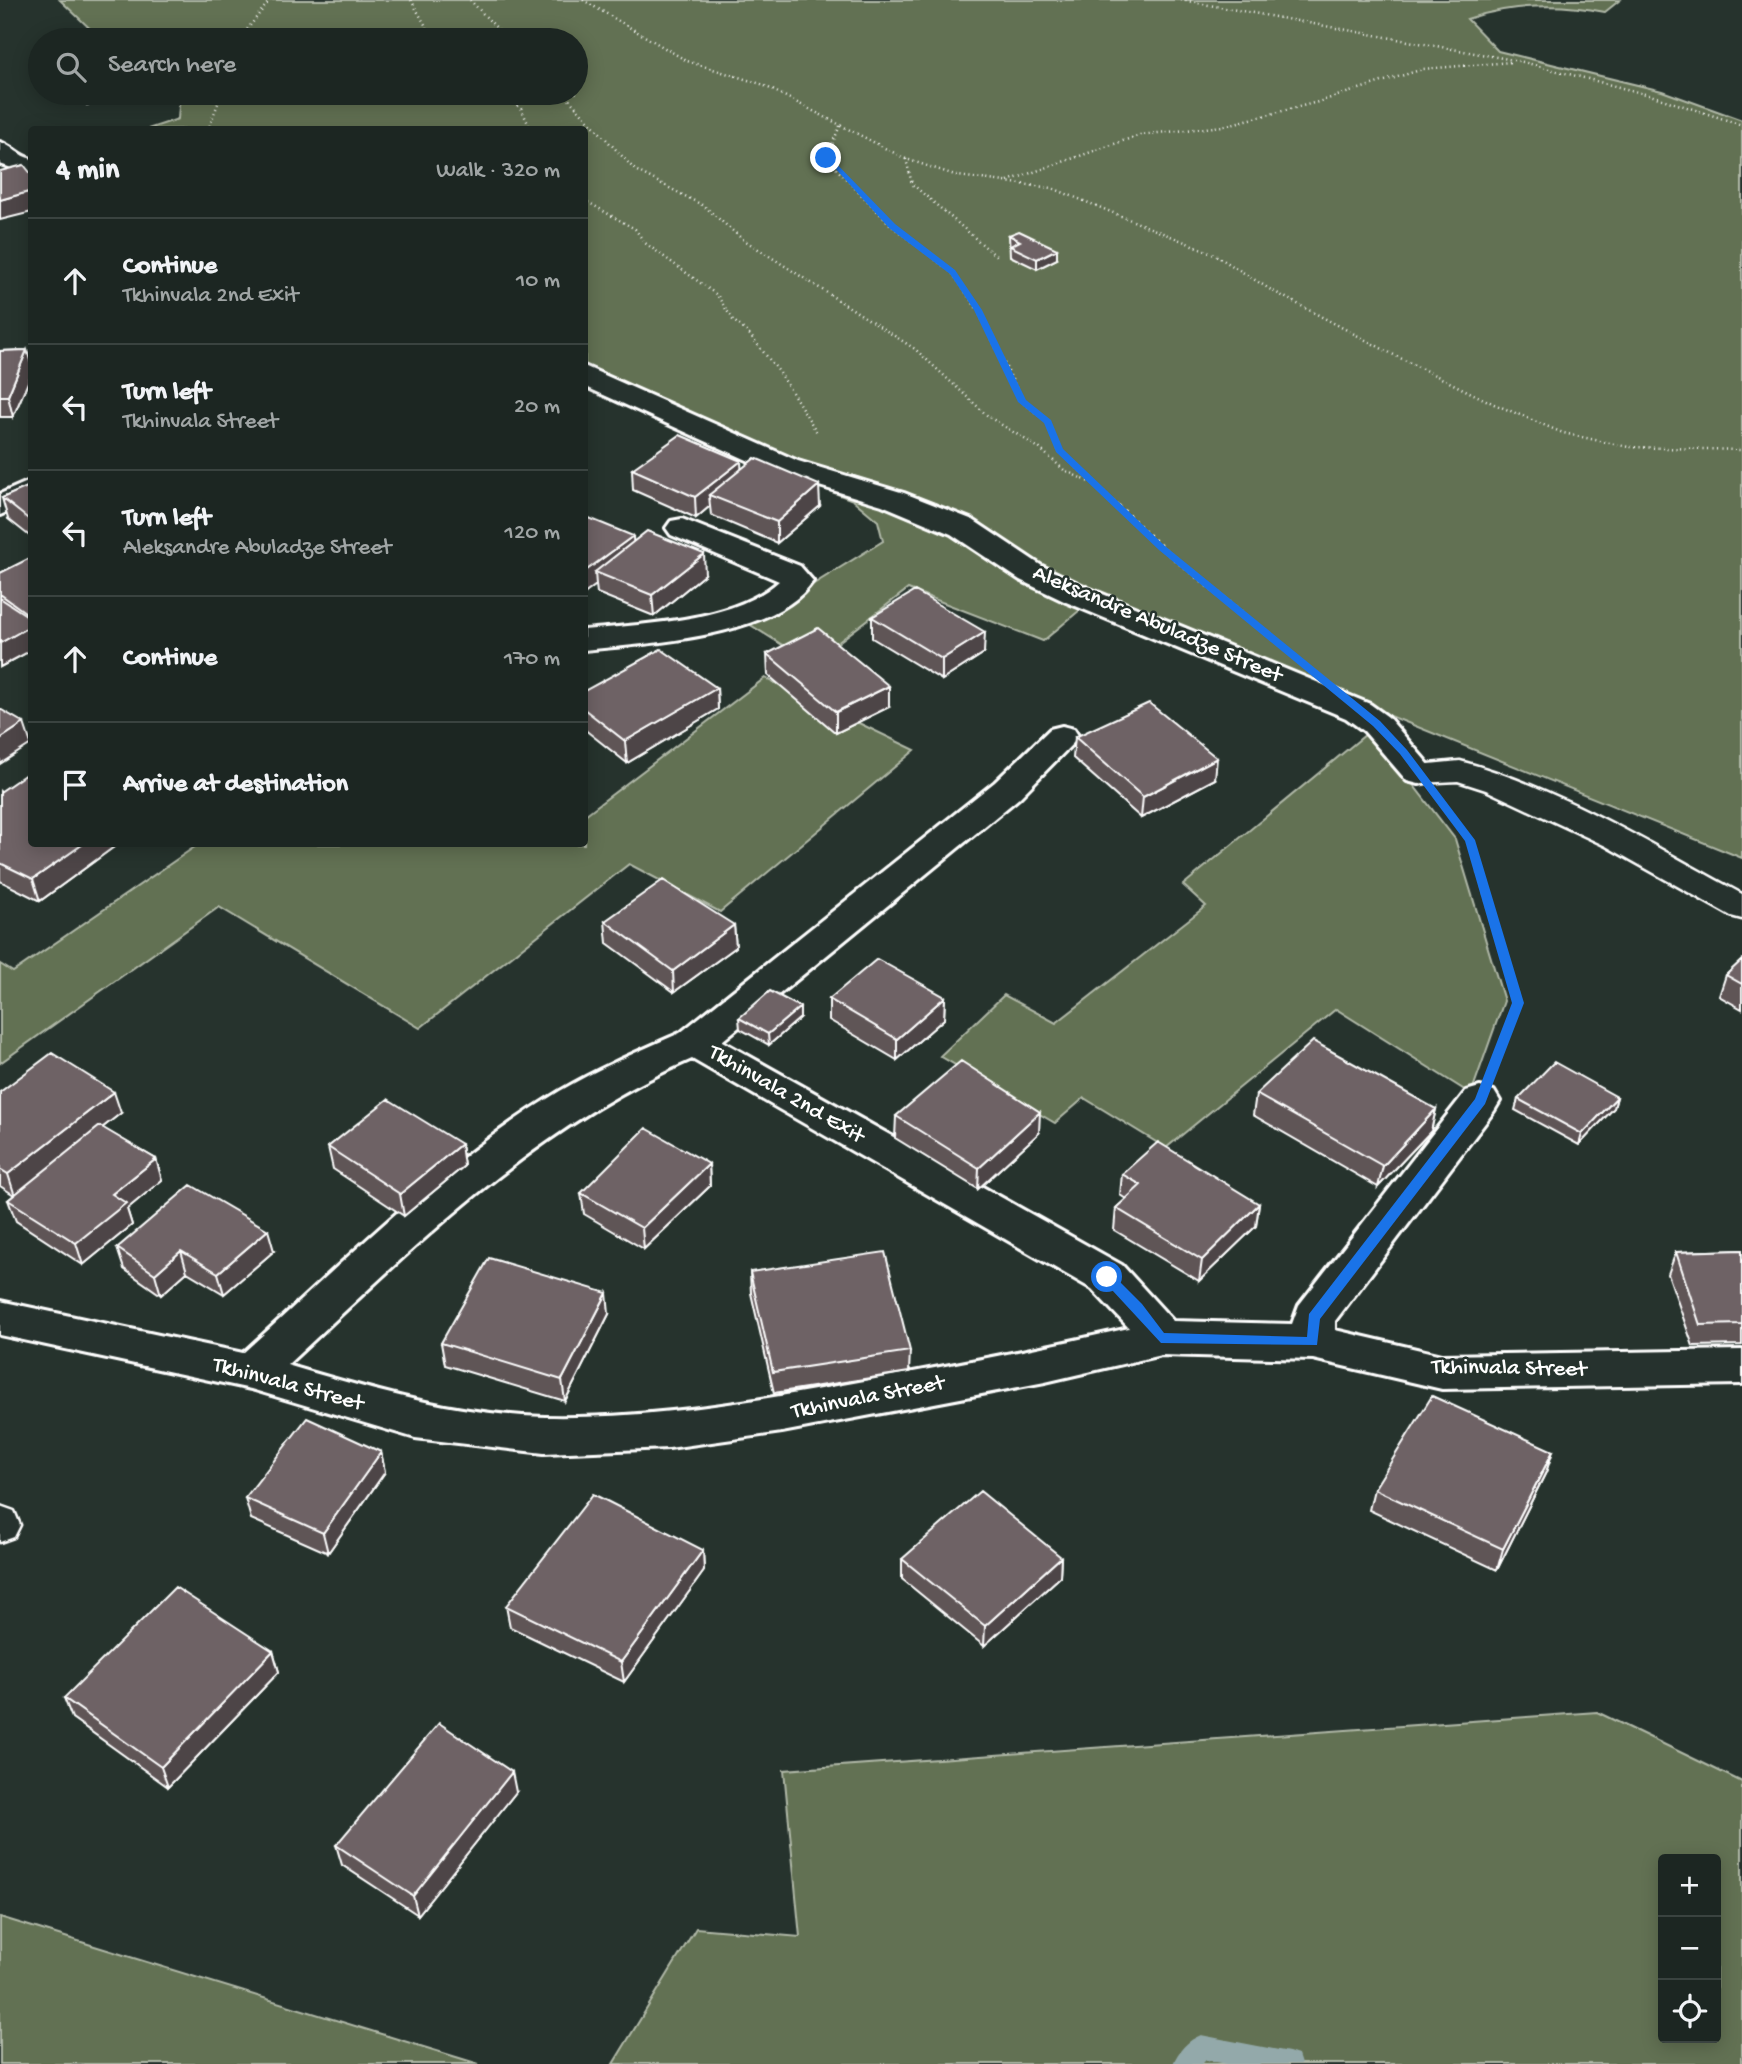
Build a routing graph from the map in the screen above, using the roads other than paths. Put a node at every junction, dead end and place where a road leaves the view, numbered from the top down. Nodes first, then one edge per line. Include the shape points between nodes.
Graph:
1 (0, 150) edge
2 (28, 166) edge
3 (588, 377) edge
4 (28, 491) edge
5 (0, 506) edge
6 (682, 528) dead end
7 (588, 640) edge
8 (1062, 737) dead end
9 (1419, 773) joint
10 (1742, 908) edge
11 (694, 1043) junction
12 (1480, 1101) road end
13 (0, 1318) edge
14 (1161, 1338) junction
15 (1313, 1342) junction
16 (1742, 1367) edge
17 (251, 1372) junction

1 - 2 street via 12,162
3 - 9 street, Aleksandre Abuladze Street via 787,467 962,527 1031,573 1077,595 1358,711 1377,724
4 - 5 street
6 - 7 street via 789,573 797,581 788,594 727,617 681,628
8 - 11 street via 1007,790
9 - 10 lane via 1460,771 1497,783 1616,839
11 - 14 street, Tkhinvala 2nd Exit via 1107,1277
11 - 17 street, Tkhinvala 2nd Exit via 654,1057 596,1087 505,1150 415,1224
12 - 15 street via 1314,1317
13 - 17 street, Tkhinvala Street
14 - 15 street, Tkhinvala Street
14 - 17 street, Tkhinvala Street via 1045,1366 669,1430 558,1434 415,1420
15 - 16 street, Tkhinvala Street via 1442,1372

